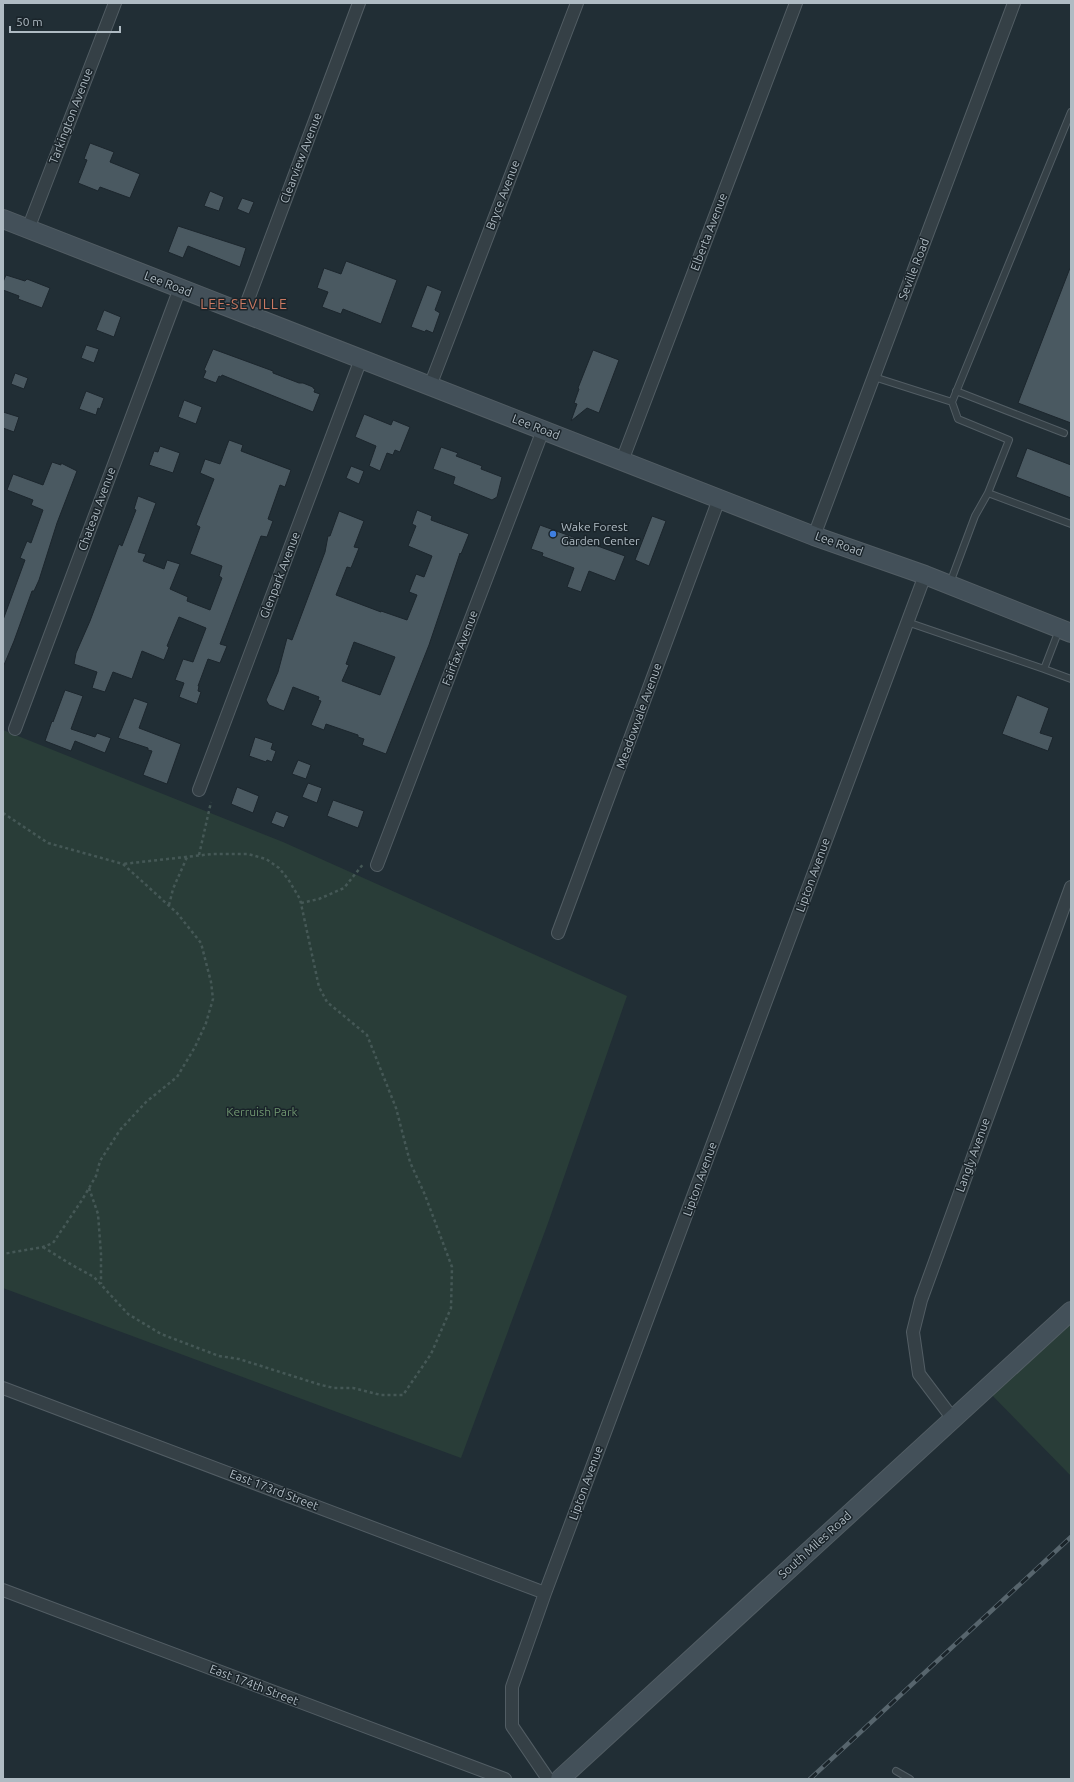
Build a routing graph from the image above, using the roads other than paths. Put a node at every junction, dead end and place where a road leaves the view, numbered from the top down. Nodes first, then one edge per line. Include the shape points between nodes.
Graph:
1 (115, 3) edge
2 (359, 3) edge
3 (577, 3) edge
4 (796, 3) edge
5 (1014, 3) edge
6 (1071, 112) edge
7 (4, 221) edge
8 (28, 229) junction
9 (180, 288) junction
10 (243, 313) junction
11 (361, 359) junction
12 (874, 377) junction
13 (430, 386) junction
14 (956, 390) junction
15 (952, 402) junction
16 (544, 430) junction
17 (1064, 433) dead end
18 (622, 461) junction
19 (988, 493) junction
20 (719, 499) junction
21 (1071, 524) edge
22 (814, 536) junction
23 (925, 575) junction
24 (950, 585) junction
25 (907, 622) junction
26 (1065, 631) edge
27 (1044, 669) junction
28 (1071, 679) edge
29 (15, 729) dead end
30 (199, 790) dead end
31 (371, 863) road end
32 (1071, 887) edge
33 (558, 933) dead end
34 (1071, 1311) edge
35 (3, 1388) edge
36 (954, 1419) junction
37 (3, 1590) edge
38 (545, 1593) junction
39 (896, 1771) dead end
40 (505, 1779) edge
41 (548, 1779) edge
42 (560, 1779) edge
43 (910, 1779) edge

1 - 8 street, Tarkington Avenue
2 - 10 street, Clearview Avenue
3 - 13 street, Bryce Avenue
4 - 18 street, Elberta Avenue
5 - 12 street, Seville Road
6 - 14 lane
7 - 8 main road, Lee Road
8 - 9 main road, Lee Road
9 - 10 main road, Lee Road
9 - 29 street, Chateau Avenue
10 - 11 main road, Lee Road
11 - 13 main road, Lee Road
11 - 30 street, Glenpark Avenue
12 - 15 lane
12 - 22 street, Seville Road
13 - 16 main road, Lee Road
14 - 15 lane
14 - 17 lane
15 - 19 lane via 958,418 1009,440
16 - 18 main road, Lee Road
16 - 31 street, Fairfax Avenue
18 - 20 main road, Lee Road
19 - 21 lane
19 - 24 lane via 975,516
20 - 22 main road, Lee Road
20 - 33 street, Meadowvale Avenue
22 - 23 main road, Lee Road
23 - 24 main road, Lee Road
23 - 25 street, Lipton Avenue
24 - 26 main road, Lee Road
25 - 27 lane
25 - 38 street, Lipton Avenue
26 - 27 lane
27 - 28 lane
32 - 36 street, Langly Avenue via 921,1300 913,1332 919,1374
34 - 36 main road, South Miles Road
35 - 38 street, East 173rd Street
36 - 42 main road, South Miles Road
37 - 40 street, East 174th Street
38 - 41 street, Lipton Avenue via 512,1687 512,1726
39 - 43 lane

